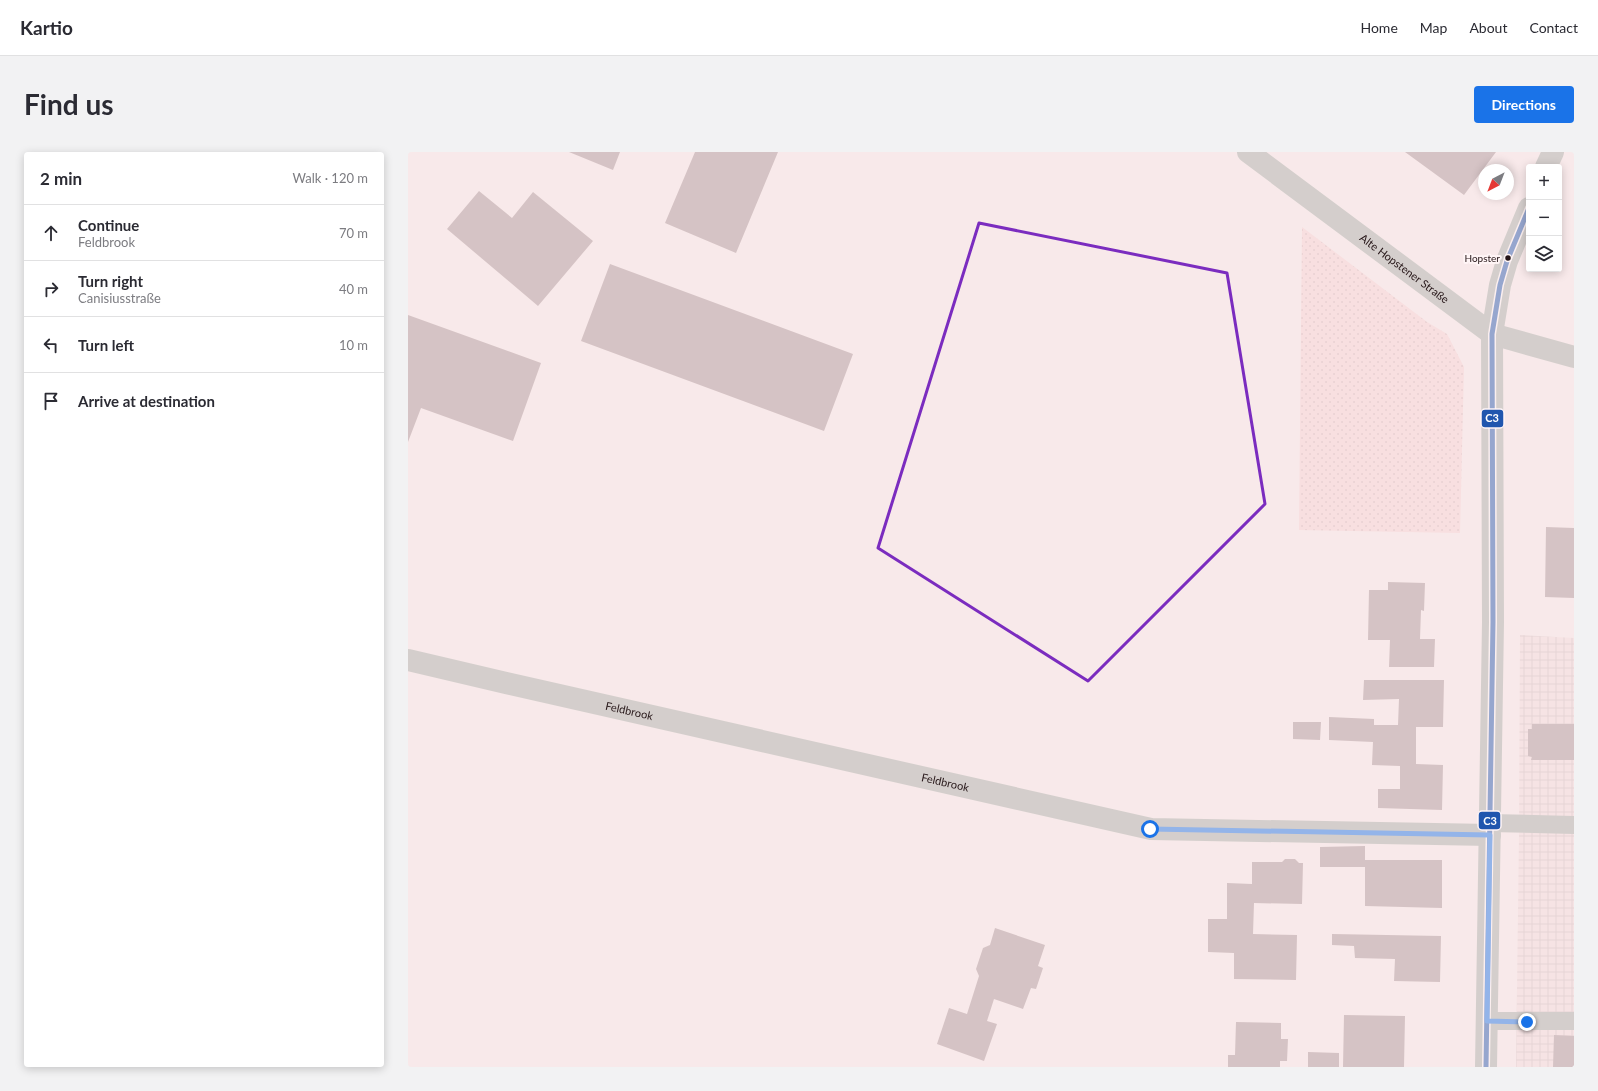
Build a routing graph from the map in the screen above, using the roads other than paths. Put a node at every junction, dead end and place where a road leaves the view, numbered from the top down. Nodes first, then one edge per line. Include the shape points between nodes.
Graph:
1 (1248, 152) edge
2 (1553, 152) edge
3 (1547, 164) edge
4 (1526, 215) edge
5 (1492, 334) junction
6 (1574, 357) edge
7 (408, 660) edge
8 (1574, 825) edge
9 (1490, 829) junction
10 (1487, 1021) junction
11 (1574, 1021) edge
12 (1486, 1067) edge

1 - 5 street, Alte Hopstener Straße
2 - 3 street
4 - 5 street via 1500,285
5 - 6 street, Alte Hopstener Straße
5 - 9 street via 1493,614
7 - 9 street, Feldbrook via 1150,829
8 - 9 lane
9 - 10 street
10 - 11 lane
10 - 12 street

